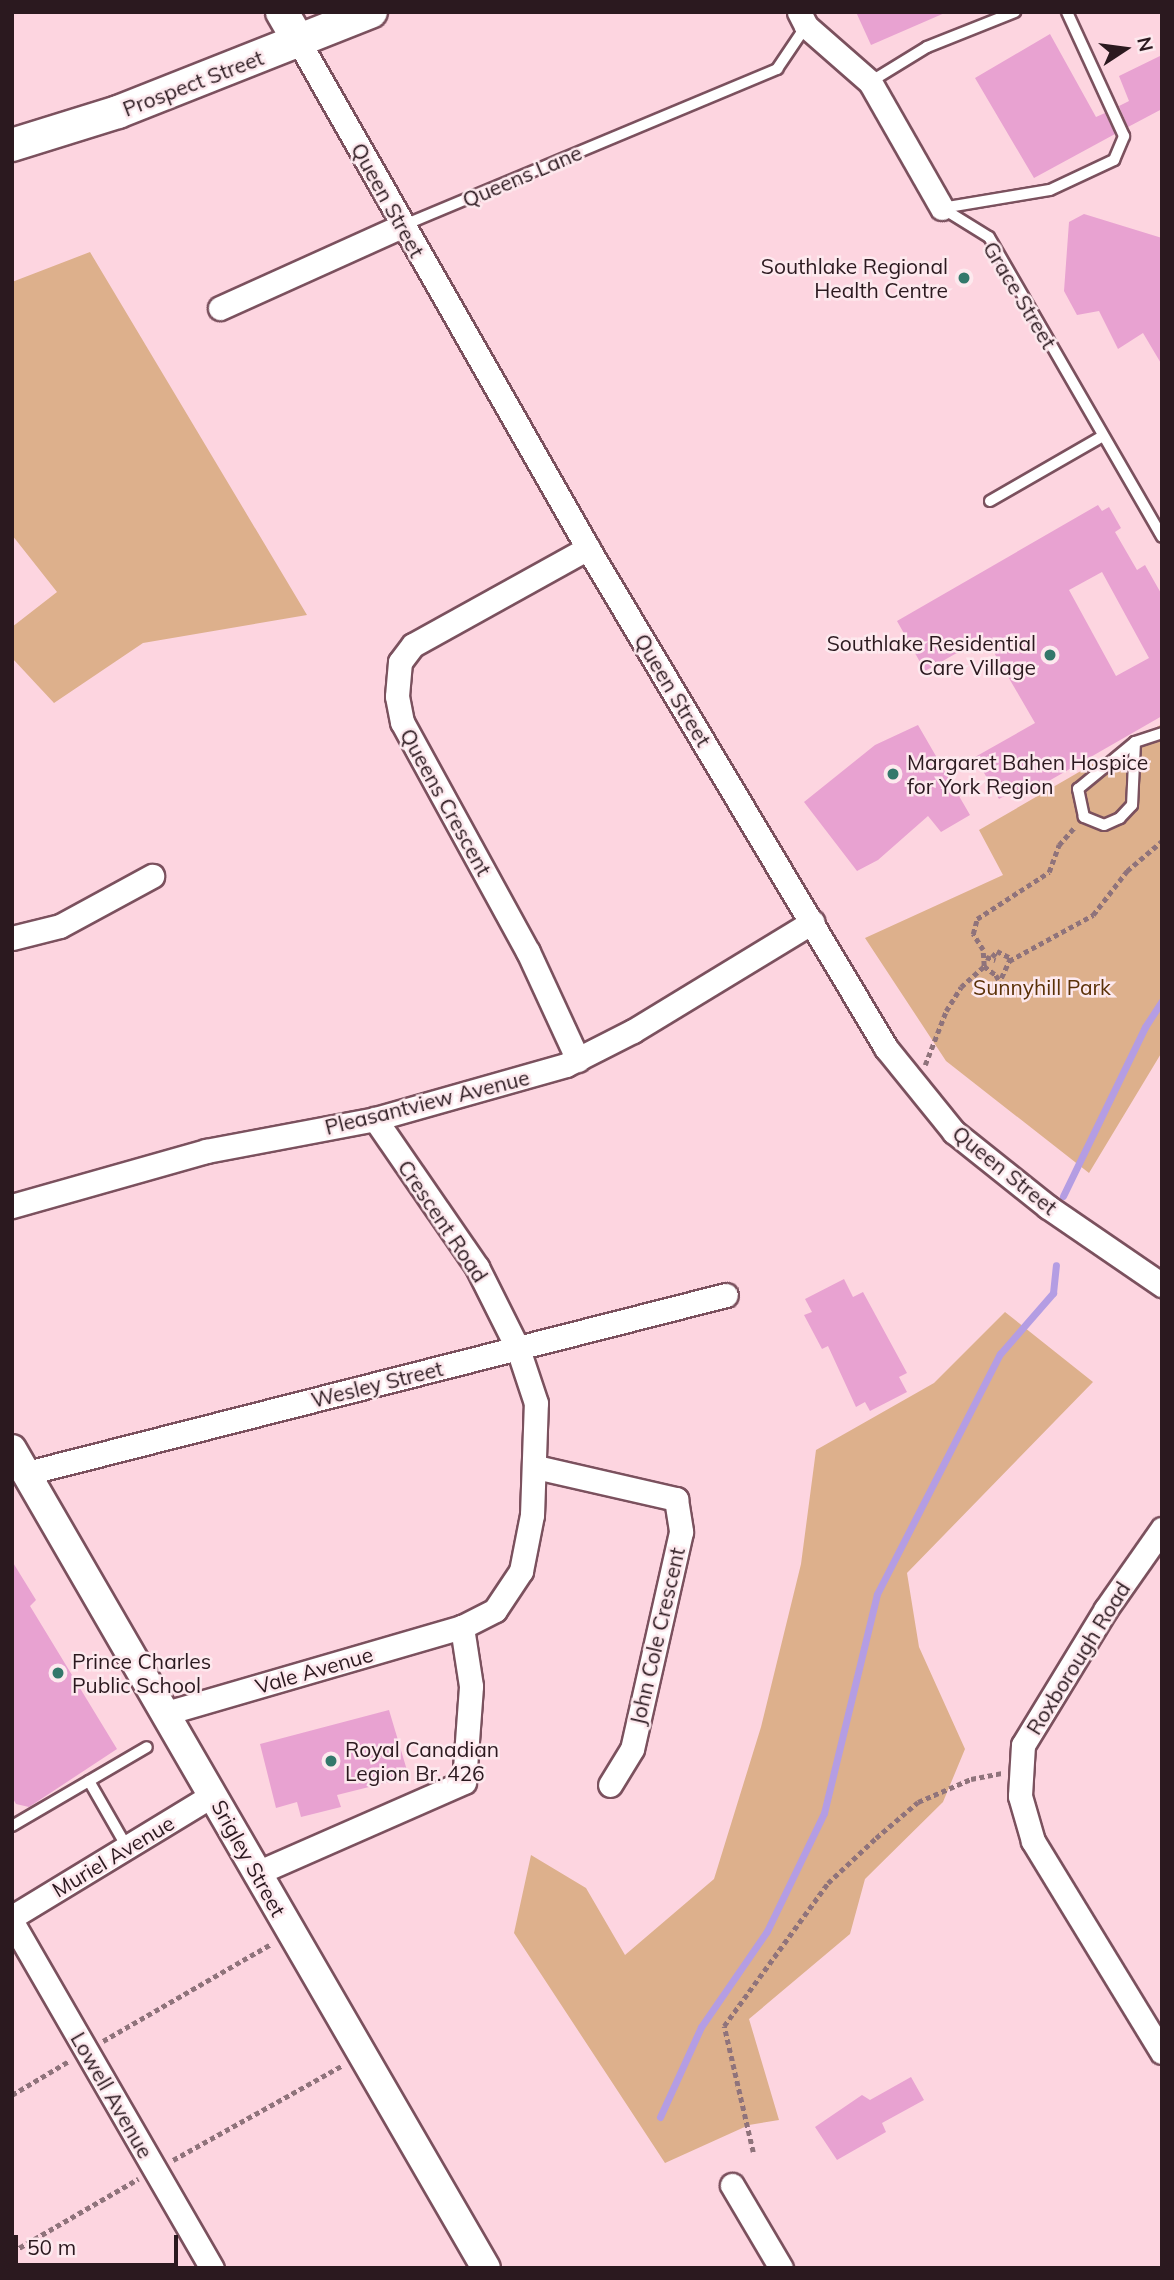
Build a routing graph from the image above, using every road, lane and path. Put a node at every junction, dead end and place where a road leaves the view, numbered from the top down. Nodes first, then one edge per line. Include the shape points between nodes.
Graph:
1 (282, 12) edge
2 (371, 12) edge
3 (1015, 12) edge
4 (1068, 12) edge
5 (803, 19) edge
6 (299, 42) junction
7 (870, 82) junction
8 (12, 145) edge
9 (942, 208) junction
10 (402, 226) junction
11 (220, 308) dead end
12 (1103, 436) junction
13 (990, 501) dead end
14 (1162, 537) edge
15 (588, 548) junction
16 (1162, 733) edge
17 (1135, 742) junction
18 (1084, 817) junction
19 (1162, 841) edge
20 (152, 876) dead end
21 (812, 922) junction
22 (12, 937) edge
23 (985, 957) junction
24 (1010, 960) junction
25 (984, 965) junction
26 (1000, 982) junction
27 (1005, 991) dead end
28 (578, 1060) junction
29 (918, 1087) junction
30 (374, 1119) junction
31 (12, 1206) edge
32 (1162, 1285) edge
33 (726, 1295) dead end
34 (518, 1349) junction
35 (12, 1448) edge
36 (536, 1466) junction
37 (27, 1473) junction
38 (1162, 1529) edge
39 (462, 1627) junction
40 (166, 1713) junction
41 (147, 1746) dead end
42 (1022, 1769) junction
43 (89, 1781) junction
44 (610, 1785) dead end
45 (214, 1795) junction
46 (12, 1826) edge
47 (127, 1847) junction
48 (257, 1873) junction
49 (12, 1920) edge
50 (291, 1932) junction
51 (87, 2051) junction
52 (1162, 2052) edge
53 (362, 2054) junction
54 (12, 2095) edge
55 (753, 2152) dead end
56 (155, 2170) junction
57 (732, 2185) dead end
58 (12, 2252) edge
59 (212, 2268) edge
60 (486, 2268) edge
61 (782, 2268) edge

1 - 6 main road, Queen Street
2 - 6 main road, Prospect Street
3 - 7 lane via 927,47
4 - 9 lane via 1124,136 1114,160 1050,190
5 - 7 street, Grace Street
5 - 10 lane, Queens Lane via 777,69
6 - 8 main road, Prospect Street via 118,112
6 - 10 street, Queen Street
7 - 9 street, Grace Street
9 - 12 lane, Grace Street via 989,237
10 - 11 street, Queens Lane
10 - 15 street, Queen Street
12 - 13 lane
12 - 14 lane, Grace Street
15 - 21 street, Queen Street
15 - 28 street, Queens Crescent via 413,645 400,662 397,696 402,722 534,963
16 - 17 lane
17 - 18 lane via 1078,789
17 - 18 lane via 1132,805 1120,818 1104,825
18 - 23 path via 1059,845 1049,872 977,919 973,934
19 - 24 path via 1127,871 1093,915
20 - 22 street via 60,926
21 - 28 street, Pleasantview Avenue
21 - 29 street, Queen Street via 886,1048
23 - 24 path via 994,959 997,951
23 - 25 path
24 - 26 path
25 - 26 path
25 - 29 path via 961,987 946,1011
26 - 27 path
28 - 30 street, Pleasantview Avenue
29 - 32 street, Queen Street via 954,1132 1048,1207
30 - 31 street, Pleasantview Avenue via 206,1152
30 - 34 street, Crescent Road via 477,1266
33 - 34 street, Wesley Street
34 - 36 street, Crescent Road via 536,1402
34 - 37 street, Wesley Street
35 - 37 street, Srigley Street
36 - 39 street, Crescent Road via 533,1515 521,1571 495,1610
36 - 44 street, John Cole Crescent via 676,1499 681,1532 632,1749
37 - 40 street, Srigley Street
38 - 42 street, Roxborough Road via 1106,1609 1023,1745
39 - 40 street, Vale Avenue
39 - 48 street via 471,1686 464,1782
40 - 45 street, Srigley Street
41 - 43 lane
42 - 52 street, Roxborough Road via 1020,1796 1033,1841
42 - 55 path via 971,1779 918,1802 828,1883 724,2026
43 - 46 lane
43 - 47 lane
45 - 47 street, Muriel Avenue
45 - 48 street, Srigley Street
47 - 49 street, Muriel Avenue
48 - 50 street, Srigley Street
49 - 51 street, Lowell Avenue
50 - 51 path
50 - 53 street, Srigley Street
51 - 54 path
51 - 56 street, Lowell Avenue
53 - 56 path
53 - 60 street, Srigley Street
56 - 58 path
56 - 59 street, Lowell Avenue
57 - 61 street

